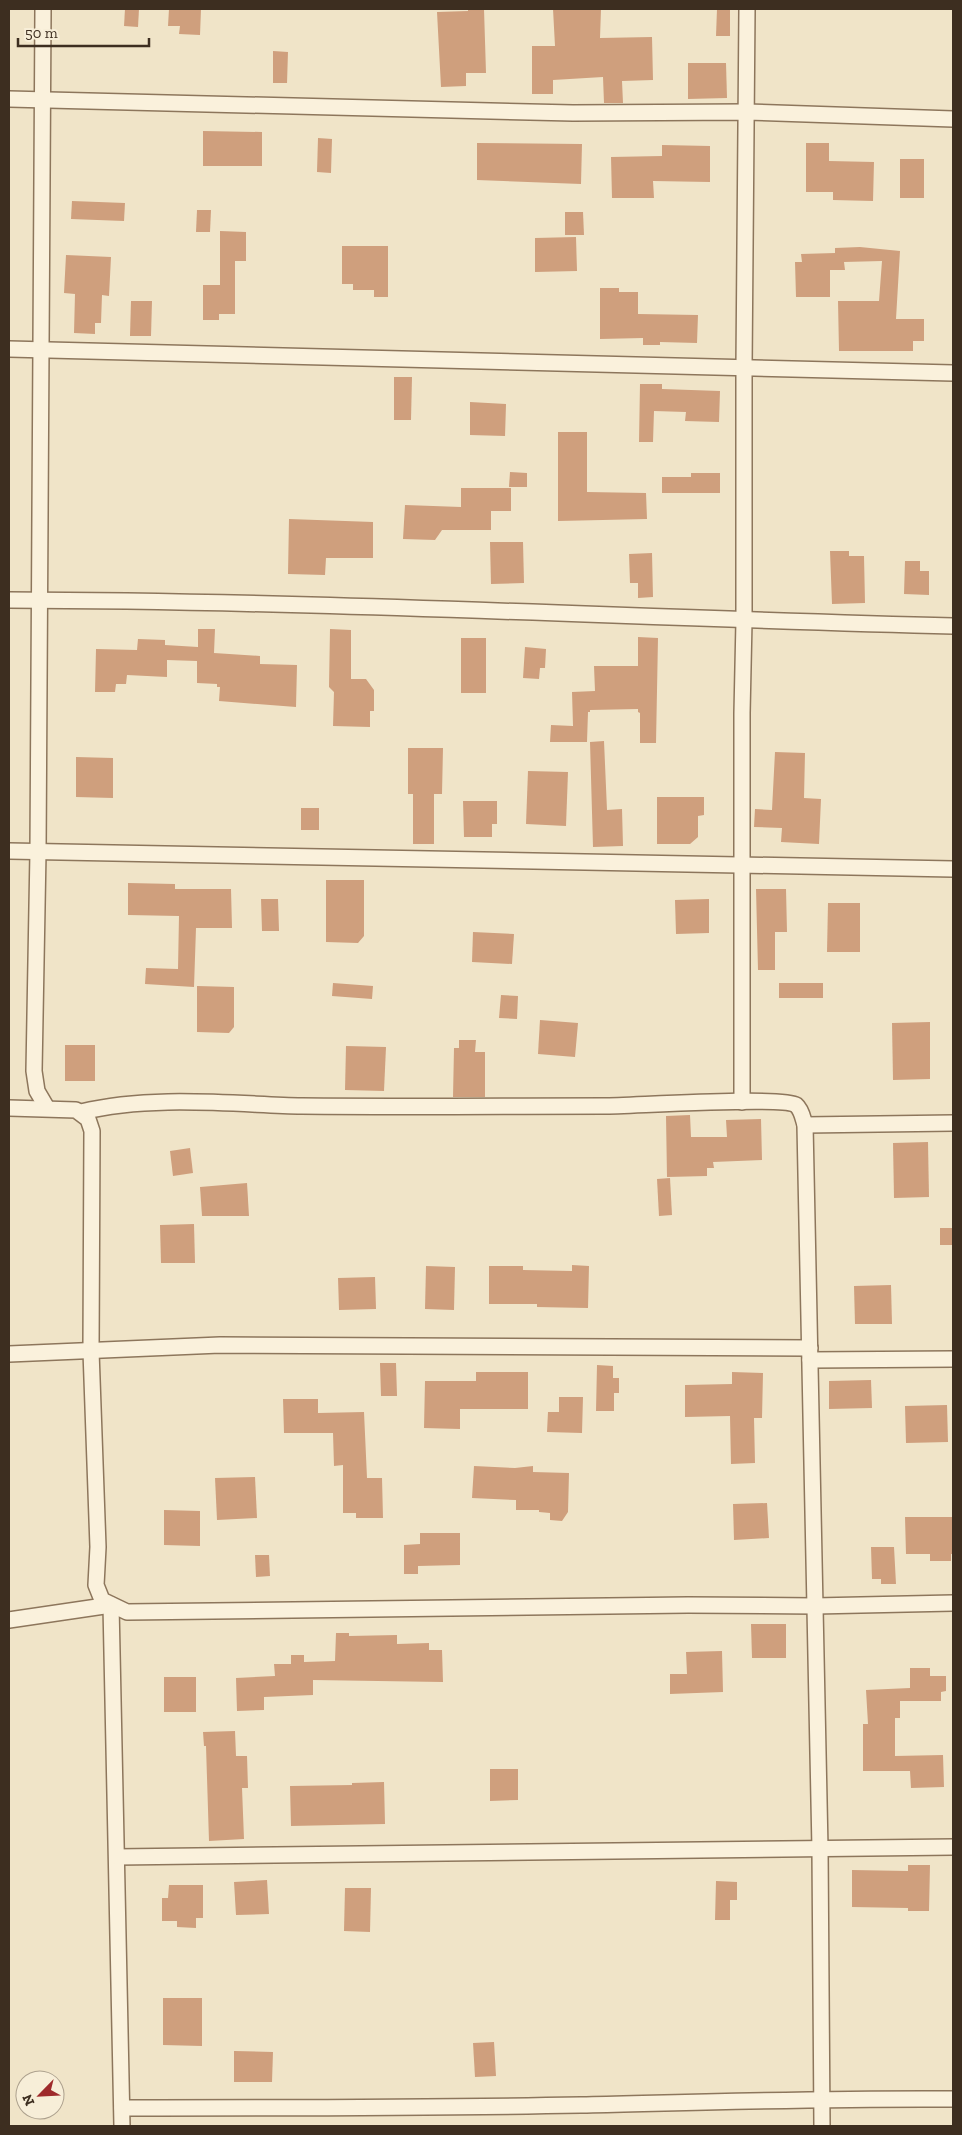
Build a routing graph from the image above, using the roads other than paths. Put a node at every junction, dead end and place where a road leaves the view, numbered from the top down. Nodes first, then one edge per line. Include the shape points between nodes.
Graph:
1 (43, 9) edge
2 (747, 9) edge
3 (9, 99) edge
4 (43, 100) junction
5 (746, 112) junction
6 (953, 119) edge
7 (9, 350) edge
8 (41, 350) junction
9 (744, 367) junction
10 (953, 373) edge
11 (9, 600) edge
12 (40, 600) junction
13 (744, 621) junction
14 (953, 626) edge
15 (9, 851) edge
16 (38, 852) junction
17 (742, 867) junction
18 (953, 869) edge
19 (742, 1102) junction
20 (9, 1108) edge
21 (47, 1108) junction
22 (80, 1112) junction
23 (953, 1124) edge
24 (805, 1125) junction
25 (91, 1351) junction
26 (9, 1354) edge
27 (810, 1354) junction
28 (953, 1359) edge
29 (953, 1604) edge
30 (111, 1605) junction
31 (815, 1606) junction
32 (9, 1620) edge
33 (953, 1847) edge
34 (820, 1849) junction
35 (117, 1857) junction
36 (822, 2098) junction
37 (953, 2099) edge
38 (122, 2108) junction
39 (122, 2126) edge
40 (822, 2126) edge

1 - 4 street
2 - 5 street
3 - 4 street
4 - 5 street via 573,113
4 - 8 street
5 - 6 street
5 - 9 street
7 - 8 street
8 - 9 street
8 - 12 street
9 - 10 street
9 - 13 street
11 - 12 street
12 - 13 street via 467,609
12 - 16 street
13 - 14 street
13 - 17 street
15 - 16 street
16 - 17 street
16 - 21 street via 34,1071 37,1091
17 - 18 street
17 - 19 street
19 - 22 street via 424,1108 172,1102 103,1106
19 - 24 street via 796,1105
20 - 21 street
21 - 22 street
22 - 25 street via 88,1119 92,1131
23 - 24 street
24 - 27 street
25 - 26 street
25 - 27 street via 220,1345
25 - 30 street via 98,1547 96,1585 102,1600
27 - 28 street
27 - 31 street
29 - 31 street
30 - 31 street via 127,1612 688,1604
30 - 32 street
30 - 35 street
31 - 34 street
33 - 34 street
34 - 35 street
34 - 36 street
35 - 38 street
36 - 37 street
36 - 38 street via 580,2105
36 - 40 street
38 - 39 street

